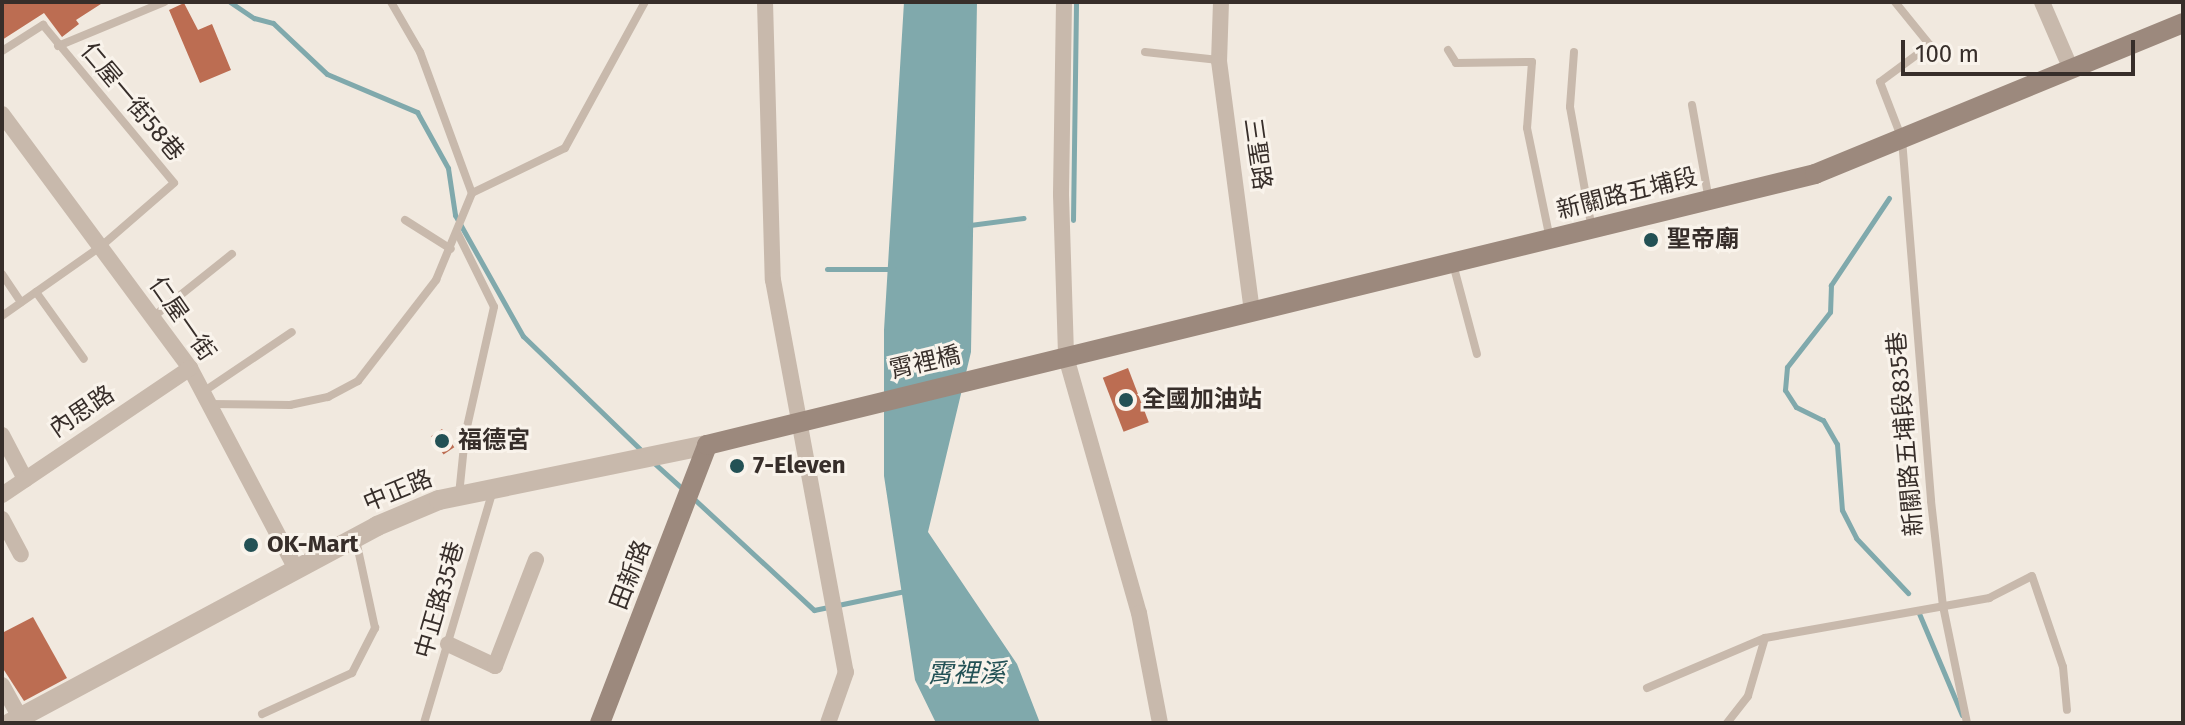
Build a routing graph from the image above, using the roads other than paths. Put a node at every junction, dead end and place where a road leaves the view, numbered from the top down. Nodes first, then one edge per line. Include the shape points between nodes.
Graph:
1 (164, 2) edge
2 (391, 2) edge
3 (645, 2) edge
4 (765, 2) edge
5 (1064, 2) edge
6 (1221, 2) edge
7 (1895, 2) edge
8 (2042, 2) edge
9 (2183, 23) edge
10 (58, 46) junction
11 (1448, 50) dead end
12 (2, 51) edge
13 (1145, 52) dead end
14 (1574, 52) dead end
15 (1219, 61) junction
16 (2070, 67) junction
17 (1692, 105) dead end
18 (2, 114) edge
19 (1902, 139) junction
20 (472, 193) junction
21 (1709, 200) junction
22 (405, 220) dead end
23 (1592, 230) junction
24 (458, 234) junction
25 (1550, 240) junction
26 (100, 247) junction
27 (451, 249) junction
28 (232, 254) dead end
29 (1453, 264) junction
30 (2, 274) edge
31 (36, 292) junction
32 (21, 302) junction
33 (1252, 312) junction
34 (2, 316) edge
35 (152, 317) junction
36 (292, 332) dead end
37 (1477, 354) dead end
38 (1066, 357) junction
39 (84, 359) dead end
40 (190, 368) junction
41 (206, 398) junction
42 (797, 420) junction
43 (2, 435) edge
44 (707, 445) junction
45 (25, 479) junction
46 (493, 488) junction
47 (2, 495) edge
48 (459, 496) junction
49 (2, 519) edge
50 (355, 537) junction
51 (21, 554) dead end
52 (536, 560) dead end
53 (296, 569) junction
54 (1943, 606) junction
55 (1765, 638) junction
56 (448, 644) junction
57 (2, 685) edge
58 (1647, 688) dead end
59 (2067, 710) dead end
60 (262, 714) dead end
61 (28, 718) edge
62 (424, 723) edge
63 (600, 723) edge
64 (828, 723) edge
65 (1160, 723) edge
66 (1727, 723) edge
67 (1967, 723) edge

1 - 10 lane
2 - 20 lane via 420,52
3 - 20 lane via 565,148
4 - 42 street via 773,280
5 - 38 street via 1061,195
6 - 15 street, 三聖路
7 - 19 lane, 新關路五埔段835巷 via 1930,45 1880,82
8 - 16 street
9 - 16 main road, 新關路五埔段
10 - 12 lane via 43,25
10 - 26 lane, 仁屋一街58巷 via 174,183
11 - 25 lane via 1456,63 1532,62 1527,128
13 - 15 lane
14 - 23 lane via 1570,107
15 - 33 street, 三聖路
16 - 19 main road, 新關路五埔段
17 - 21 lane
18 - 26 street, 仁屋一街
19 - 21 main road, 新關路五埔段 via 1815,174
19 - 54 lane, 新關路五埔段835巷
20 - 24 lane
21 - 23 main road, 新關路五埔段
22 - 27 lane
23 - 25 main road, 新關路五埔段
24 - 27 lane
24 - 48 lane via 494,307 465,436
25 - 29 main road, 新關路五埔段
26 - 31 lane
26 - 35 street, 仁屋一街
27 - 41 lane via 436,280 358,381 328,397 290,405
28 - 35 lane
29 - 33 main road, 新關路五埔段
29 - 37 lane
30 - 32 lane
31 - 32 lane
31 - 39 lane
32 - 34 lane
33 - 38 main road, 新關路五埔段
35 - 40 street, 仁屋一街
36 - 41 lane
38 - 42 main road, 霄裡橋
38 - 65 street via 1139,613
40 - 41 street, 仁屋一街
40 - 45 street, 內思路
41 - 53 street, 仁屋一街
42 - 44 main road, 中正路
42 - 64 street via 846,672
43 - 45 street
44 - 46 street, 中正路
44 - 63 main road, 田新路
45 - 47 street, 內思路
46 - 48 street, 中正路
46 - 56 lane, 中正路35巷
48 - 50 street, 中正路
49 - 51 street
50 - 53 street, 中正路
50 - 60 lane via 375,628 358,662 352,673
52 - 56 street via 495,666
53 - 61 street, 中正路
54 - 55 lane
54 - 59 lane via 1989,598 2032,576 2063,667
54 - 67 lane, 新關路五埔段835巷
55 - 58 lane
55 - 66 lane via 1748,696
56 - 62 lane, 中正路35巷
57 - 61 street

